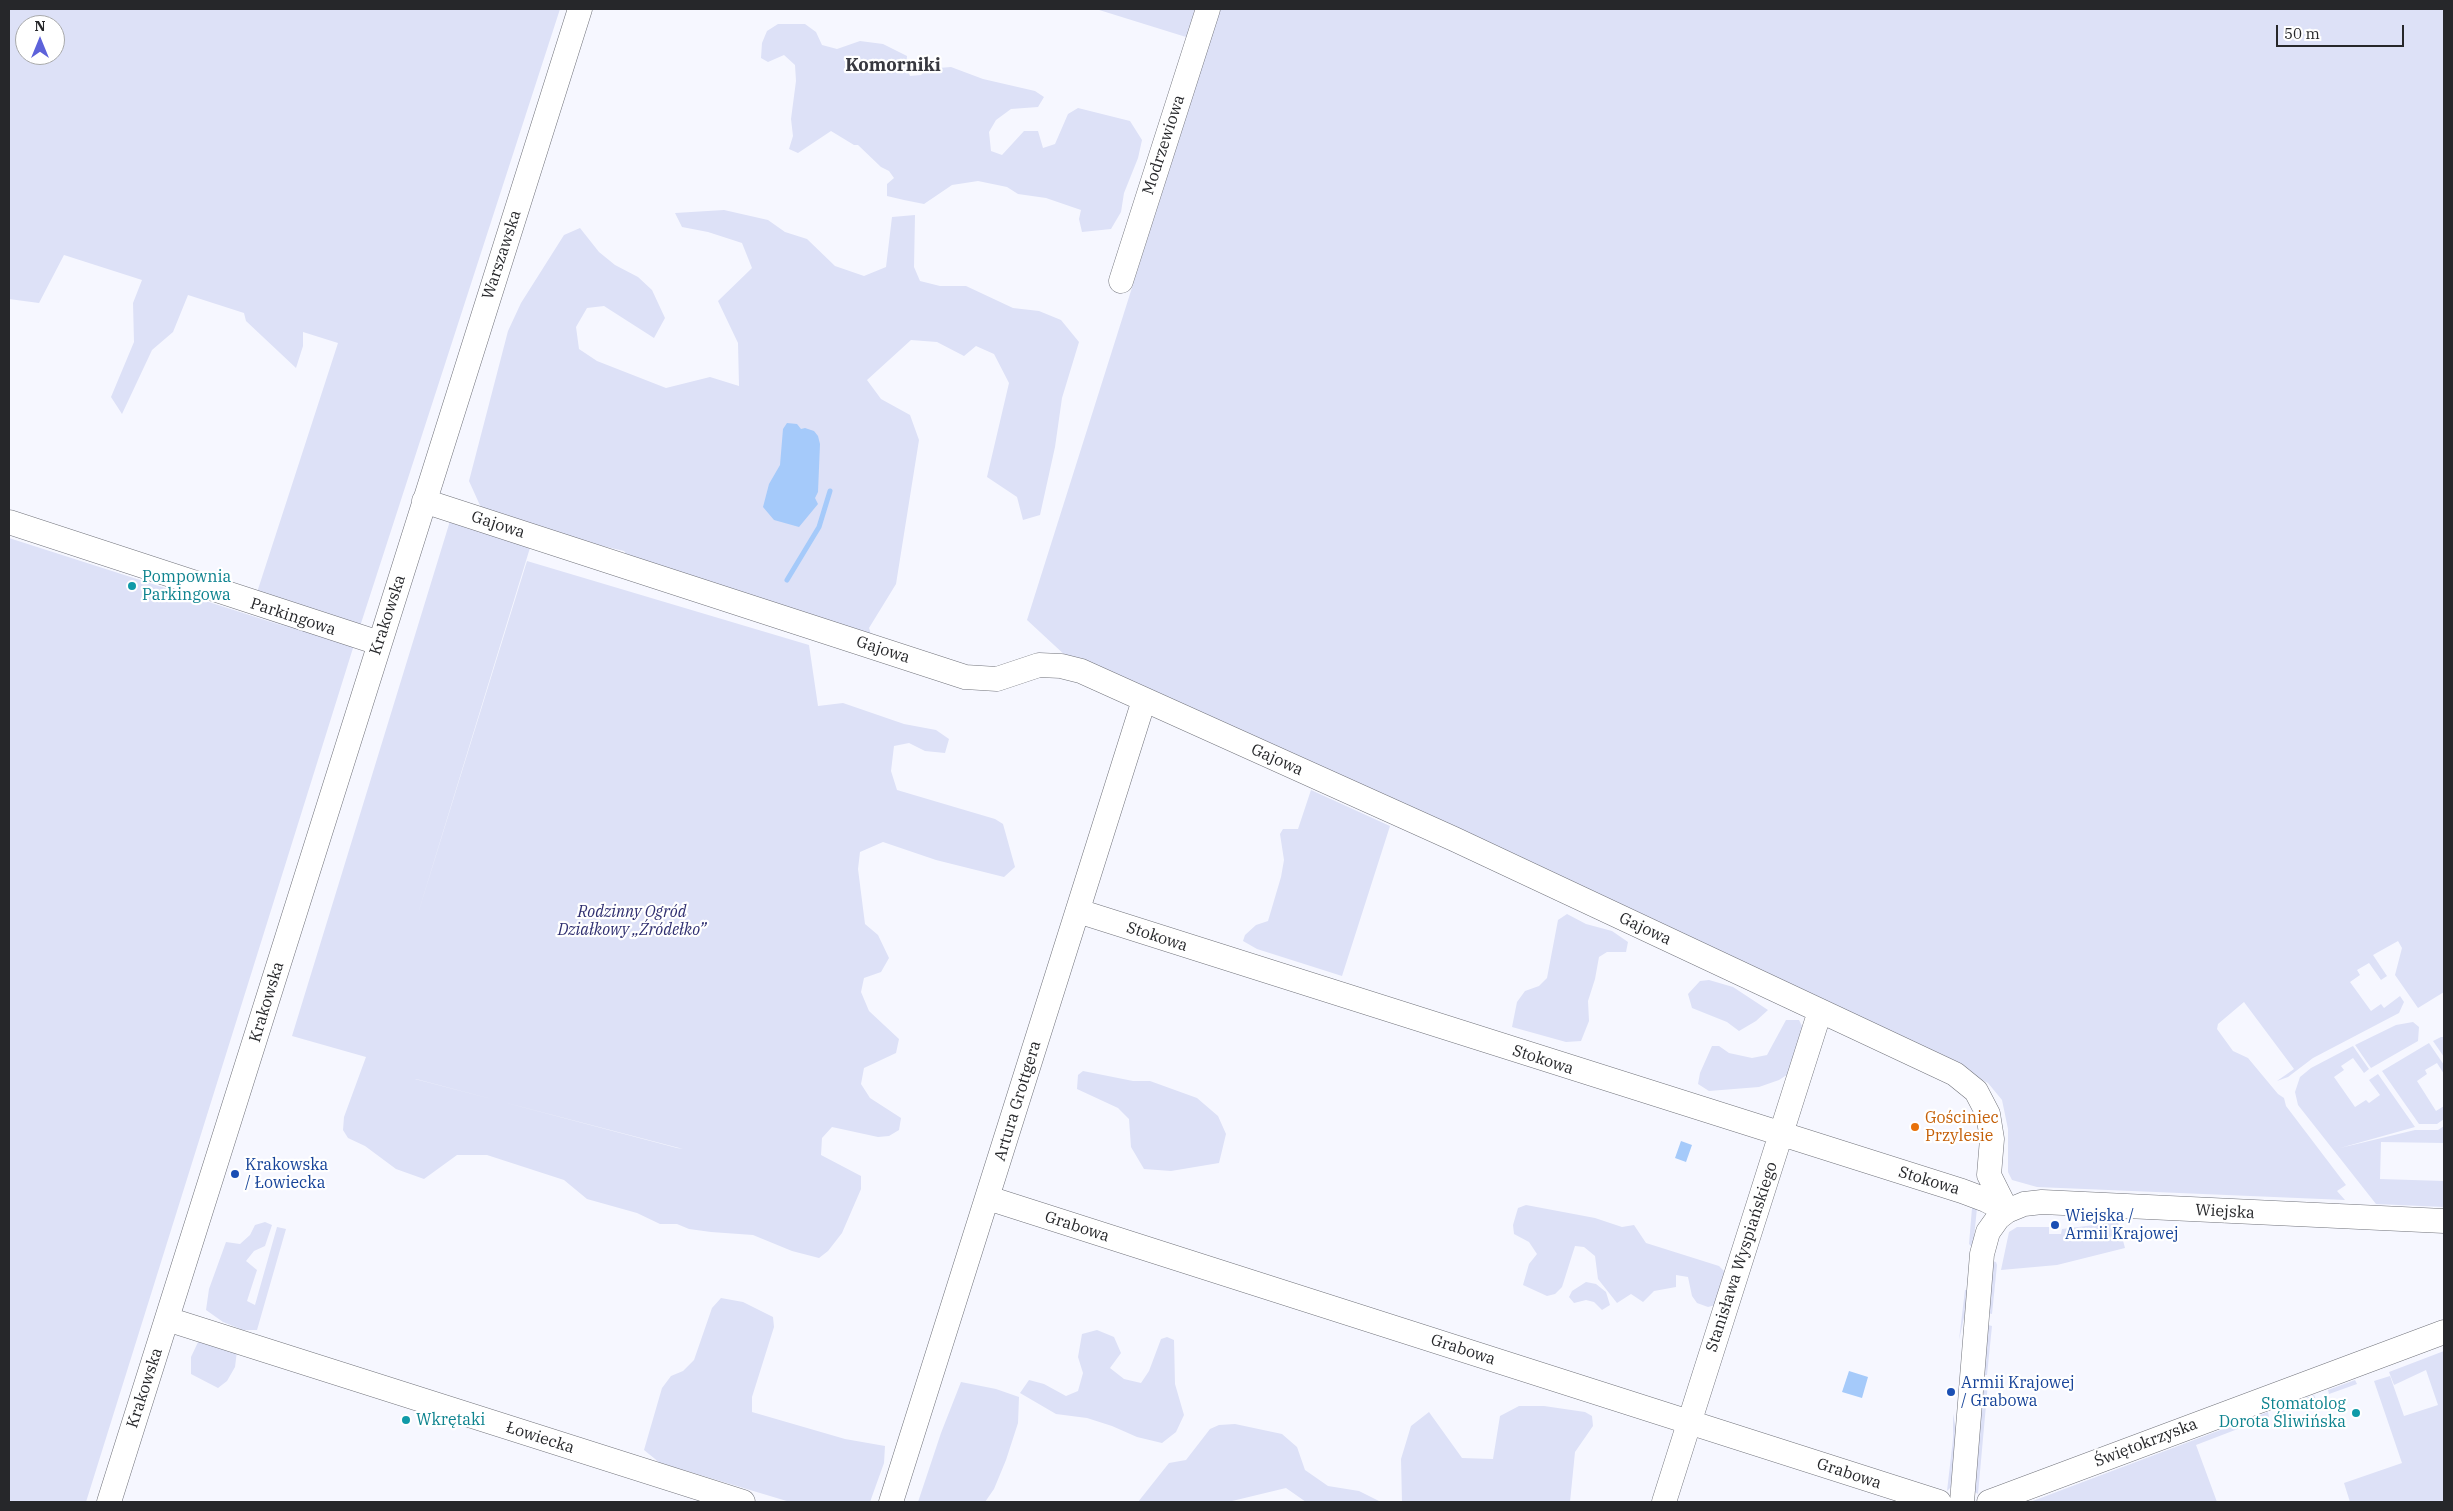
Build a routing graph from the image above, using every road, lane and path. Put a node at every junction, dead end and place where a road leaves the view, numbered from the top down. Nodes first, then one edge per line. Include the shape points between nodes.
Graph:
1 (580, 9) edge
2 (1208, 9) edge
3 (1121, 280) dead end
4 (424, 501) junction
5 (9, 522) edge
6 (379, 644) junction
7 (1144, 700) junction
8 (1078, 911) junction
9 (1820, 1011) junction
10 (1781, 1136) junction
11 (988, 1198) junction
12 (2007, 1211) junction
13 (2444, 1221) edge
14 (167, 1319) junction
15 (2444, 1332) edge
16 (1689, 1422) junction
17 (109, 1502) edge
18 (743, 1502) edge
19 (891, 1502) edge
20 (1664, 1502) edge
21 (1939, 1502) edge
22 (1962, 1502) edge
23 (1989, 1502) edge

1 - 4 street, Warszawska
2 - 3 street, Modrzewiowa
4 - 6 street, Krakowska
4 - 7 street, Gajowa via 965,677 997,678 1039,665 1061,666 1080,670
5 - 6 street, Parkingowa
6 - 14 street, Krakowska
7 - 8 street, Artura Grottgera
7 - 9 street, Gajowa via 1454,839
8 - 10 street, Stokowa
8 - 11 street, Artura Grottgera
9 - 10 street, Stanisława Wyspiańskiego
9 - 12 street, Gajowa via 1955,1074 1976,1091 1988,1114 1992,1139 1989,1175
10 - 12 street, Stokowa via 1962,1191
10 - 16 street, Stanisława Wyspiańskiego
11 - 16 street, Grabowa
11 - 19 street, Artura Grottgera
12 - 13 street, Wiejska via 2024,1204 2042,1202
12 - 22 street via 1988,1232 1982,1254
14 - 17 street, Krakowska
14 - 18 street, Łowiecka
15 - 23 street, Świętokrzyska
16 - 20 street, Stanisława Wyspiańskiego
16 - 21 street, Grabowa

